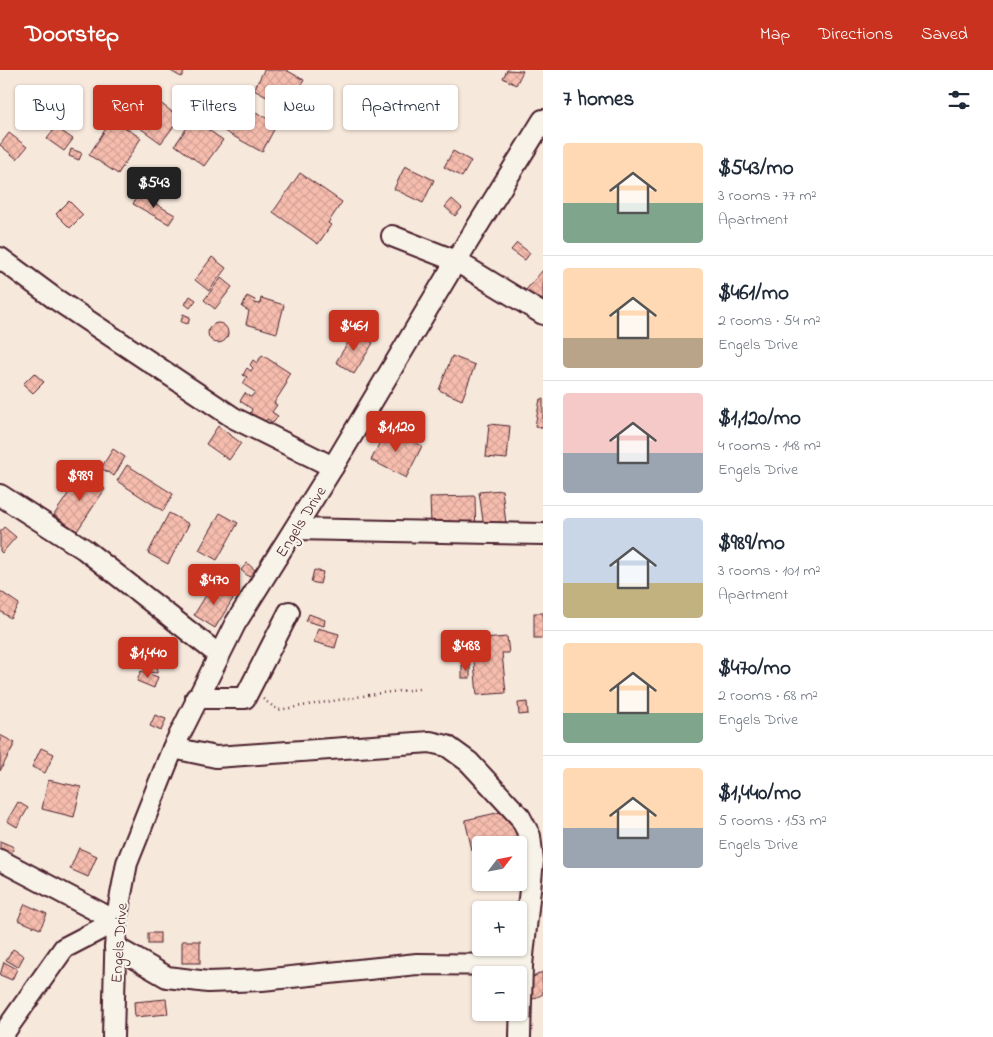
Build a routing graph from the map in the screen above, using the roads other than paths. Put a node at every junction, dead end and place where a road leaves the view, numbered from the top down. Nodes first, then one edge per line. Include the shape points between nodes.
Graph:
1 (543, 120) edge
2 (392, 236) dead end
3 (0, 258) edge
4 (456, 261) junction
5 (543, 314) edge
6 (333, 467) junction
7 (0, 495) edge
8 (295, 529) junction
9 (543, 534) edge
10 (289, 612) dead end
11 (219, 655) junction
12 (196, 698) junction
13 (173, 748) junction
14 (0, 860) edge
15 (116, 921) junction
16 (115, 947) junction
17 (522, 965) junction
18 (1, 1037) edge
19 (113, 1037) edge
20 (520, 1037) edge

1 - 4 street, Engels Drive
2 - 4 street
3 - 6 street via 54,298 234,418
4 - 5 street
4 - 6 street, Engels Drive
6 - 8 street, Engels Drive
7 - 11 street via 84,549
8 - 9 street
8 - 11 street, Engels Drive
10 - 12 street via 245,698
11 - 12 street, Engels Drive
12 - 13 street, Engels Drive
13 - 15 street, Engels Drive via 127,863
13 - 17 street via 216,757 430,742 447,746 496,789 520,817 530,836 533,861
14 - 15 street
15 - 16 street, Engels Drive
15 - 18 street via 64,948
16 - 17 street via 167,977 208,982 262,980 416,964
16 - 19 street, Engels Drive
17 - 20 street

